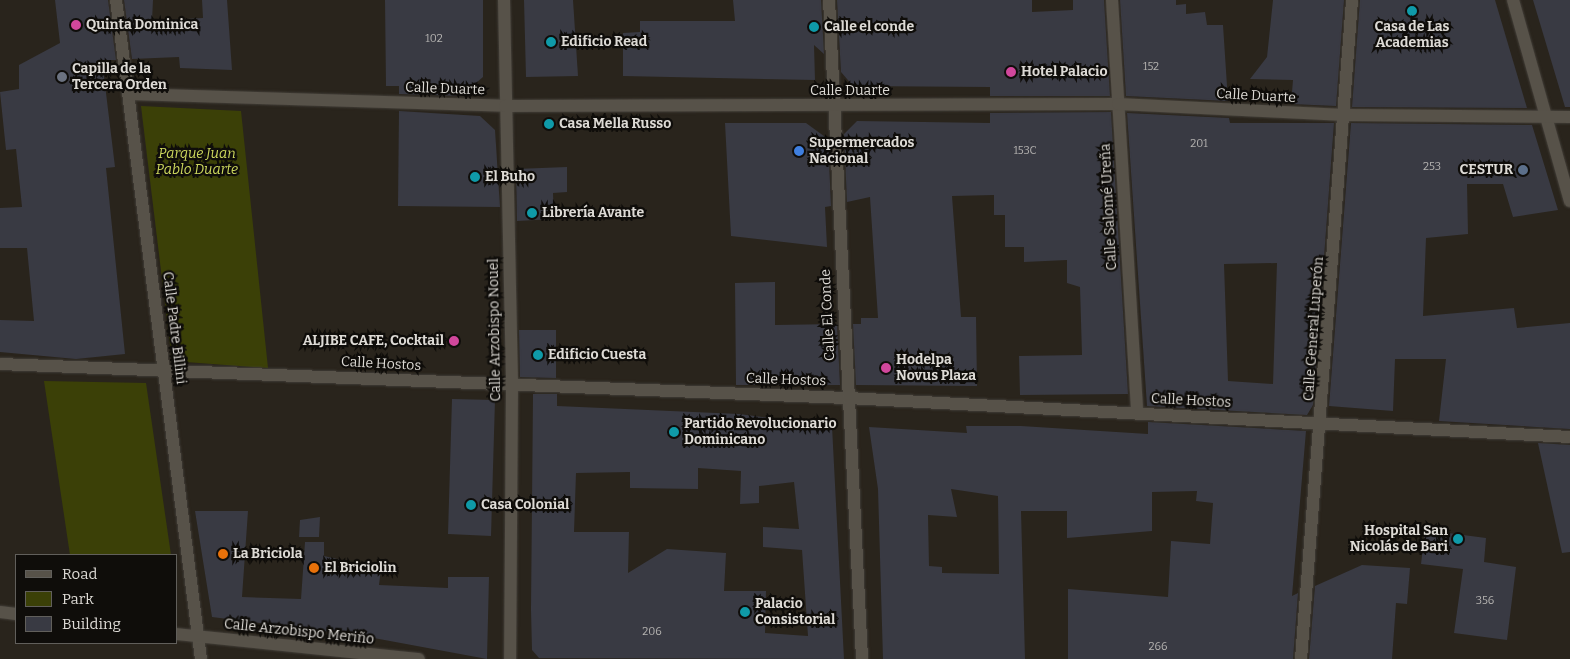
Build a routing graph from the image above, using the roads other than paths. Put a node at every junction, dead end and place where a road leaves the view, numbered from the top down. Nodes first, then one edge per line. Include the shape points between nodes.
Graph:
1 (116, 0) edge
2 (504, 0) edge
3 (829, 0) edge
4 (1112, 0) edge
5 (1352, 0) edge
6 (1513, 0) edge
7 (130, 94) junction
8 (1118, 104) junction
9 (505, 106) junction
10 (832, 106) junction
11 (1345, 115) junction
12 (1570, 116) edge
13 (1546, 117) junction
14 (1570, 201) edge
15 (0, 364) edge
16 (164, 370) junction
17 (512, 386) junction
18 (848, 398) junction
19 (1137, 413) junction
20 (1322, 423) junction
21 (1570, 437) edge
22 (0, 612) edge
23 (15, 614) edge
24 (178, 634) edge
25 (198, 636) junction
26 (201, 659) edge
27 (419, 659) edge
28 (510, 659) edge
29 (862, 659) edge
30 (1301, 659) edge

1 - 7 street, Calle Padre Billini
2 - 9 street, Calle Arzobispo Nouel
3 - 10 street, Calle El Conde
4 - 8 street, Calle Salomé Ureña
5 - 11 street, Calle General Luperón
6 - 13 street
7 - 9 street, Calle Duarte
7 - 16 street, Calle Padre Billini
8 - 10 street, Calle Duarte
8 - 11 street, Calle Duarte
8 - 19 street, Calle Salomé Ureña
9 - 10 street, Calle Duarte
9 - 17 street, Calle Arzobispo Nouel
10 - 18 street, Calle El Conde
11 - 13 street, Calle Duarte
11 - 20 street, Calle General Luperón
12 - 13 street, Calle Duarte
13 - 14 street
15 - 16 street, Calle Hostos
16 - 17 street, Calle Hostos
16 - 25 street, Calle Padre Billini
17 - 18 street, Calle Hostos
17 - 28 street, Calle Arzobispo Nouel
18 - 19 street, Calle Hostos
18 - 29 street, Calle El Conde
19 - 20 street, Calle Hostos
20 - 21 street, Calle Hostos
20 - 30 street, Calle General Luperón
22 - 23 street
24 - 25 street, Calle Arzobispo Meriño
25 - 26 street, Calle Padre Billini
25 - 27 street, Calle Arzobispo Meriño

